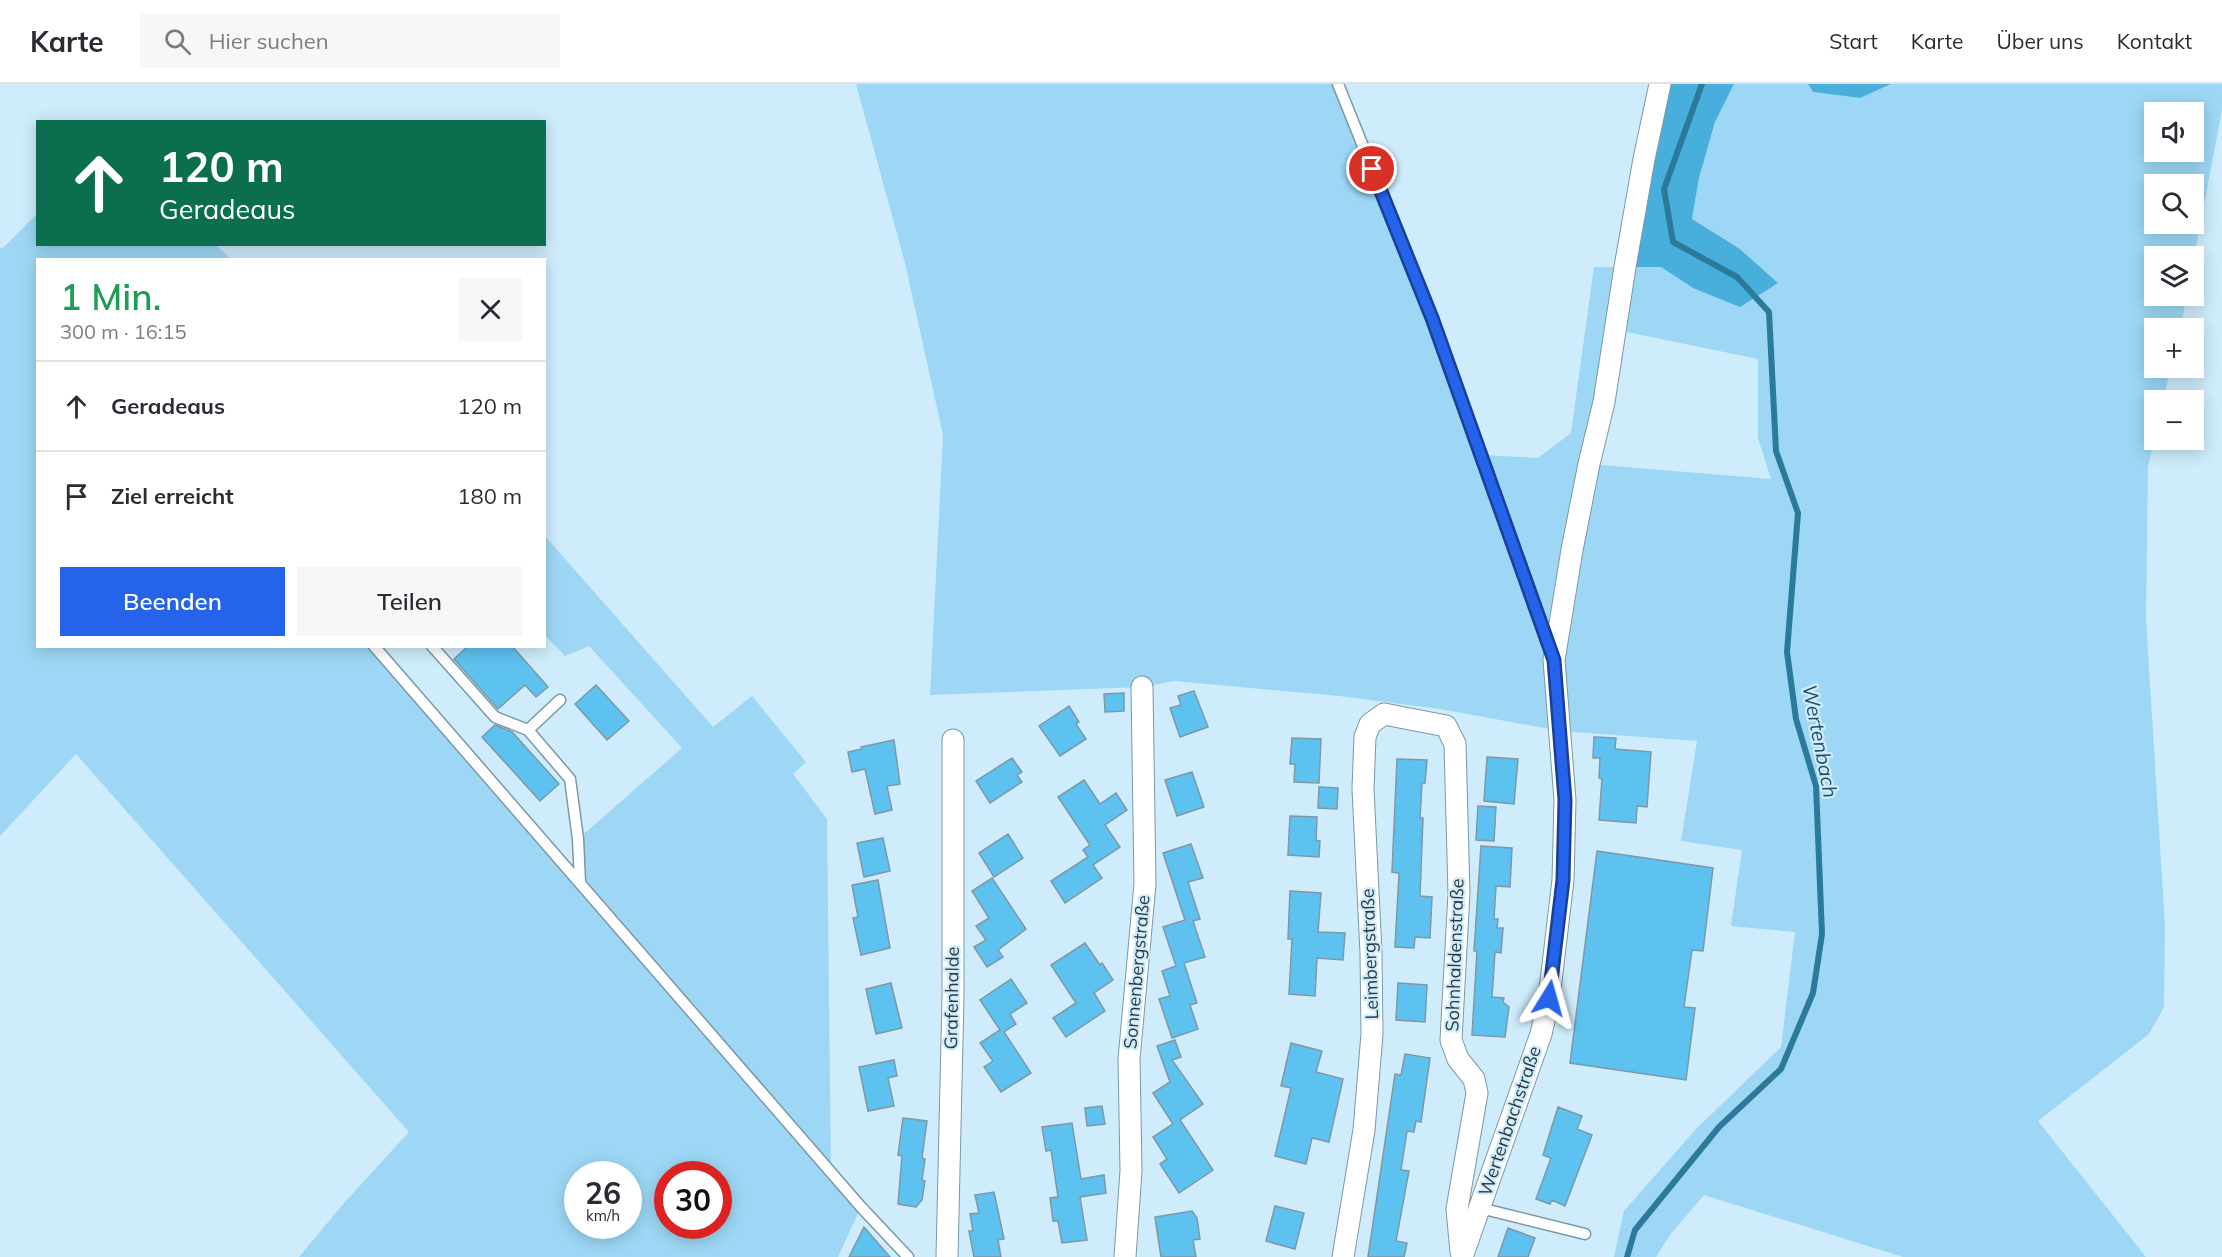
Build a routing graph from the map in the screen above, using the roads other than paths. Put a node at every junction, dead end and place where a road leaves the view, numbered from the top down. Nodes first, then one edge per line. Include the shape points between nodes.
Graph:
1 (1338, 84) edge
2 (1660, 84) edge
3 (377, 648) edge
4 (434, 648) edge
5 (1554, 660) junction
6 (1142, 687) dead end
7 (560, 699) dead end
8 (1439, 723) joint
9 (528, 730) junction
10 (953, 740) dead end
11 (580, 883) junction
12 (1480, 1208) junction
13 (1585, 1234) dead end
14 (908, 1257) edge
15 (947, 1257) edge
16 (1125, 1257) edge
17 (1343, 1257) edge
18 (1462, 1257) edge

1 - 5 lane via 1432,318
2 - 5 street, Wertenbachstraße
3 - 11 lane
4 - 9 lane via 495,717
5 - 12 street, Wertenbachstraße via 1565,800 1563,880 1554,959 1541,1034
6 - 16 street, Sonnenbergstraße via 1145,884 1129,1059 1131,1171
7 - 9 lane
8 - 17 street, Leimbergstraße via 1384,714 1370,724 1365,737 1363,789 1372,1034 1364,1130
8 - 18 street, Sohnhaldenstraße via 1446,726 1455,744 1459,893 1451,1040 1458,1059 1474,1079 1477,1093 1457,1209
9 - 11 lane via 570,779
10 - 15 street, Grafenhalde
11 - 14 lane
12 - 13 lane
12 - 18 street, Wertenbachstraße

